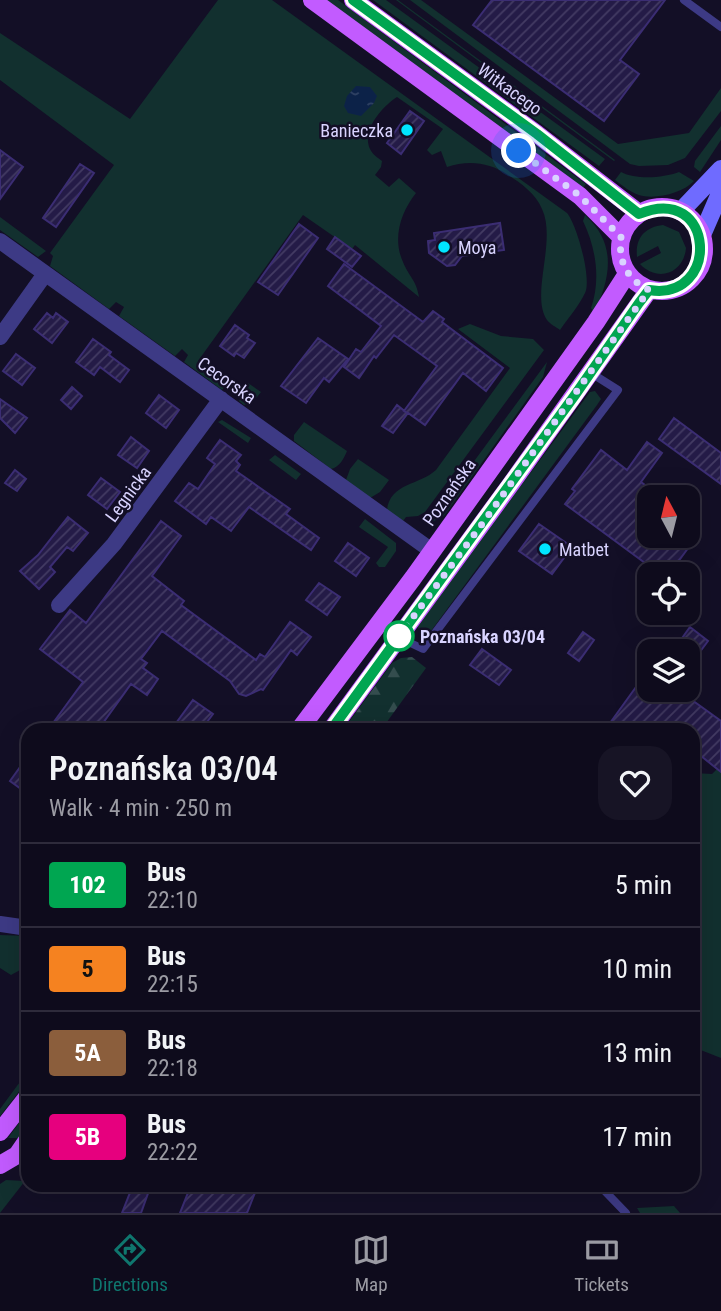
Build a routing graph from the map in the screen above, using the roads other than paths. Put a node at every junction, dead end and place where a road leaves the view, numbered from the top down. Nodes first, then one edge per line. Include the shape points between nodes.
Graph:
1 (312, 0) edge
2 (353, 0) edge
3 (684, 0) edge
4 (721, 27) edge
5 (721, 169) edge
6 (721, 191) edge
7 (681, 211) junction
8 (639, 214) junction
9 (702, 235) junction
10 (621, 237) junction
11 (0, 241) edge
12 (45, 274) junction
13 (627, 274) junction
14 (649, 290) junction
15 (0, 337) edge
16 (592, 373) junction
17 (220, 399) junction
18 (432, 551) junction
19 (59, 605) dead end
20 (398, 637) junction
21 (304, 723) edge
22 (336, 723) edge
23 (0, 924) edge
24 (21, 927) edge
25 (21, 1105) edge
26 (0, 1132) edge
27 (21, 1149) edge
28 (0, 1165) edge
29 (606, 1192) edge
30 (626, 1213) edge

1 - 10 main road via 580,196
2 - 8 main road, Witkacego
3 - 4 lane
5 - 7 main road
6 - 9 main road
7 - 8 main road via 667,207
7 - 9 main road
8 - 10 main road
9 - 14 main road via 704,253 697,274 676,290
10 - 13 main road
11 - 12 street, Cecorska
12 - 15 street
12 - 17 street, Cecorska
13 - 14 main road
13 - 18 main road, Poznańska
14 - 16 main road
16 - 20 main road
16 - 20 lane via 618,390 587,433 423,649
17 - 18 street, Cecorska
17 - 19 street, Legnicka via 114,544
18 - 21 main road, Poznańska
20 - 22 main road
23 - 24 street
25 - 26 main road
27 - 28 main road
29 - 30 lane

